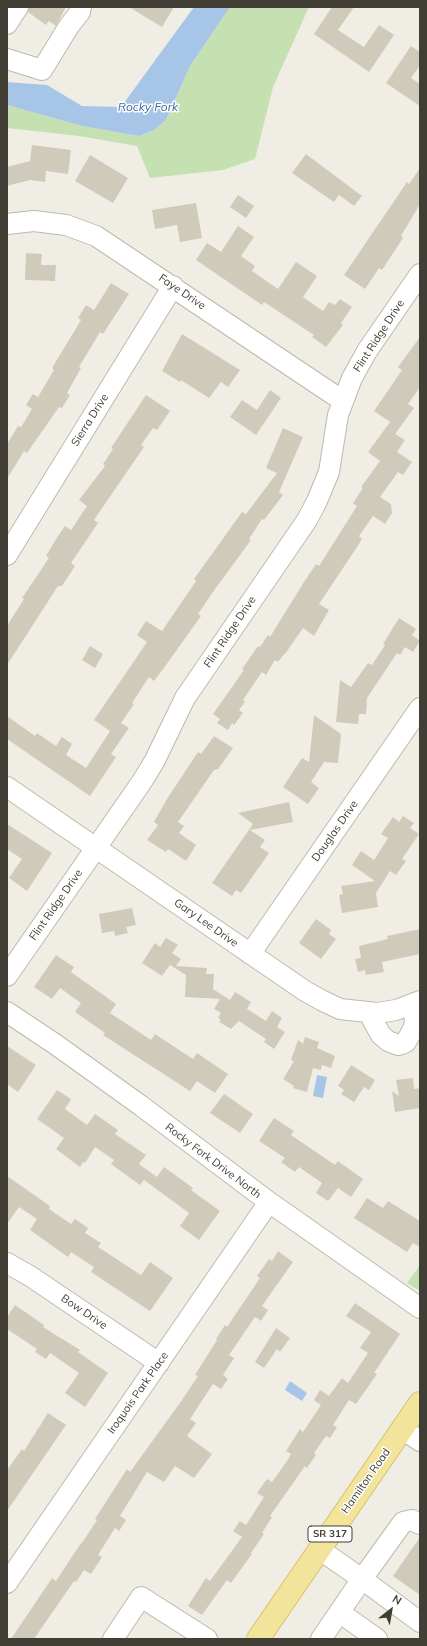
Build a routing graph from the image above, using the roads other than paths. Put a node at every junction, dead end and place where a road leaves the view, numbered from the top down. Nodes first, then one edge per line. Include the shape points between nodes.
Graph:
1 (18, 7) edge
2 (80, 10) edge
3 (7, 24) edge
4 (7, 59) edge
5 (7, 224) edge
6 (420, 274) edge
7 (173, 286) junction
8 (343, 401) junction
9 (7, 555) edge
10 (420, 708) edge
11 (7, 787) edge
12 (96, 847) junction
13 (250, 954) junction
14 (7, 976) edge
15 (417, 1003) edge
16 (7, 1012) edge
17 (371, 1013) junction
18 (269, 1202) junction
19 (7, 1264) edge
20 (420, 1308) edge
21 (159, 1363) junction
22 (420, 1403) edge
23 (402, 1429) junction
24 (420, 1441) edge
25 (420, 1524) edge
26 (319, 1549) junction
27 (362, 1580) junction
28 (7, 1583) edge
29 (339, 1612) junction
30 (420, 1622) edge
31 (113, 1639) edge
32 (207, 1639) edge
33 (258, 1639) edge
34 (320, 1639) edge
35 (377, 1639) edge

1 - 3 street
2 - 4 street via 42,70
5 - 7 street, Faye Drive via 34,221 66,225 96,236
6 - 8 street, Flint Ridge Drive via 367,351
7 - 8 street, Faye Drive
7 - 9 street, Sierra Drive
8 - 12 street, Flint Ridge Drive via 329,472 318,501 186,698 154,762
10 - 13 street, Douglas Drive
11 - 12 street, Gary Lee Drive
12 - 13 street, Gary Lee Drive
12 - 14 street, Flint Ridge Drive
13 - 17 street, Gary Lee Drive via 323,1002 340,1009
15 - 17 street, Gary Lee Drive via 396,1010
15 - 17 street via 414,1028 406,1042 398,1045 381,1035
16 - 18 street, Rocky Fork Drive North via 128,1097
18 - 20 street, Rocky Fork Drive North
18 - 21 street, Iroquois Park Place
19 - 21 street, Bow Drive via 30,1276
21 - 28 street, Iroquois Park Place
22 - 23 main road, Hamilton Road / SR 317
23 - 24 street
23 - 26 main road, Hamilton Road / SR 317
25 - 27 street via 412,1520 403,1522
26 - 27 street
26 - 33 main road, Hamilton Road / SR 317
27 - 29 street
27 - 30 street
29 - 34 street
29 - 35 street
31 - 32 street via 141,1597

